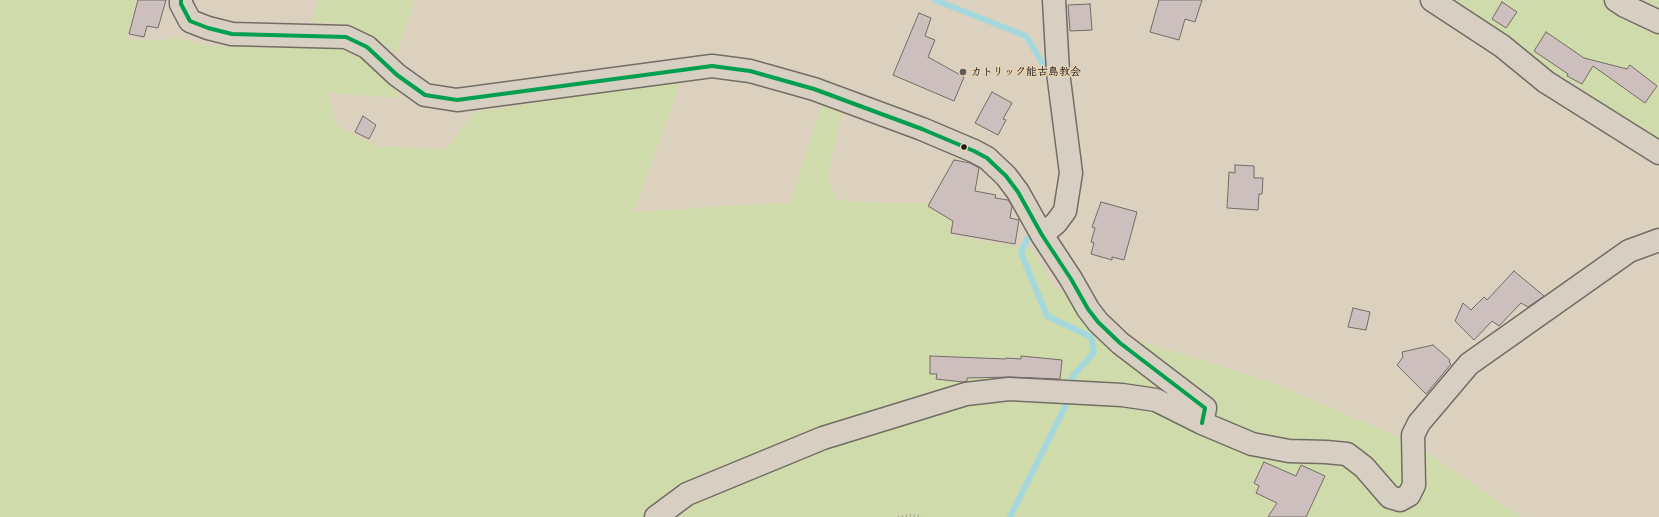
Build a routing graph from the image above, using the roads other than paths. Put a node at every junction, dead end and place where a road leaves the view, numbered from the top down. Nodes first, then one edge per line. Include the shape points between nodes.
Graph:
1 (182, 0) edge
2 (1054, 0) edge
3 (1432, 0) edge
4 (1616, 0) edge
5 (1659, 22) edge
6 (1659, 153) edge
7 (1042, 235) junction
8 (1659, 240) edge
9 (1202, 424) junction
10 (656, 517) edge

1 - 7 street via 181,4 190,21 232,34 346,37 367,47 397,75 425,95 457,100 712,66 758,73 829,94 922,129 987,158 1018,192
2 - 7 street via 1058,72 1071,173 1065,211
3 - 6 street via 1502,46 1546,82
4 - 5 street
7 - 9 street via 1098,322 1120,343 1205,408
8 - 9 street via 1629,251 1470,364 1419,423 1413,435 1414,485 1409,495 1400,500 1390,497 1364,467 1347,454 1289,451 1252,444
9 - 10 street via 1156,400 1122,395 1009,389 966,394 823,438 687,494

